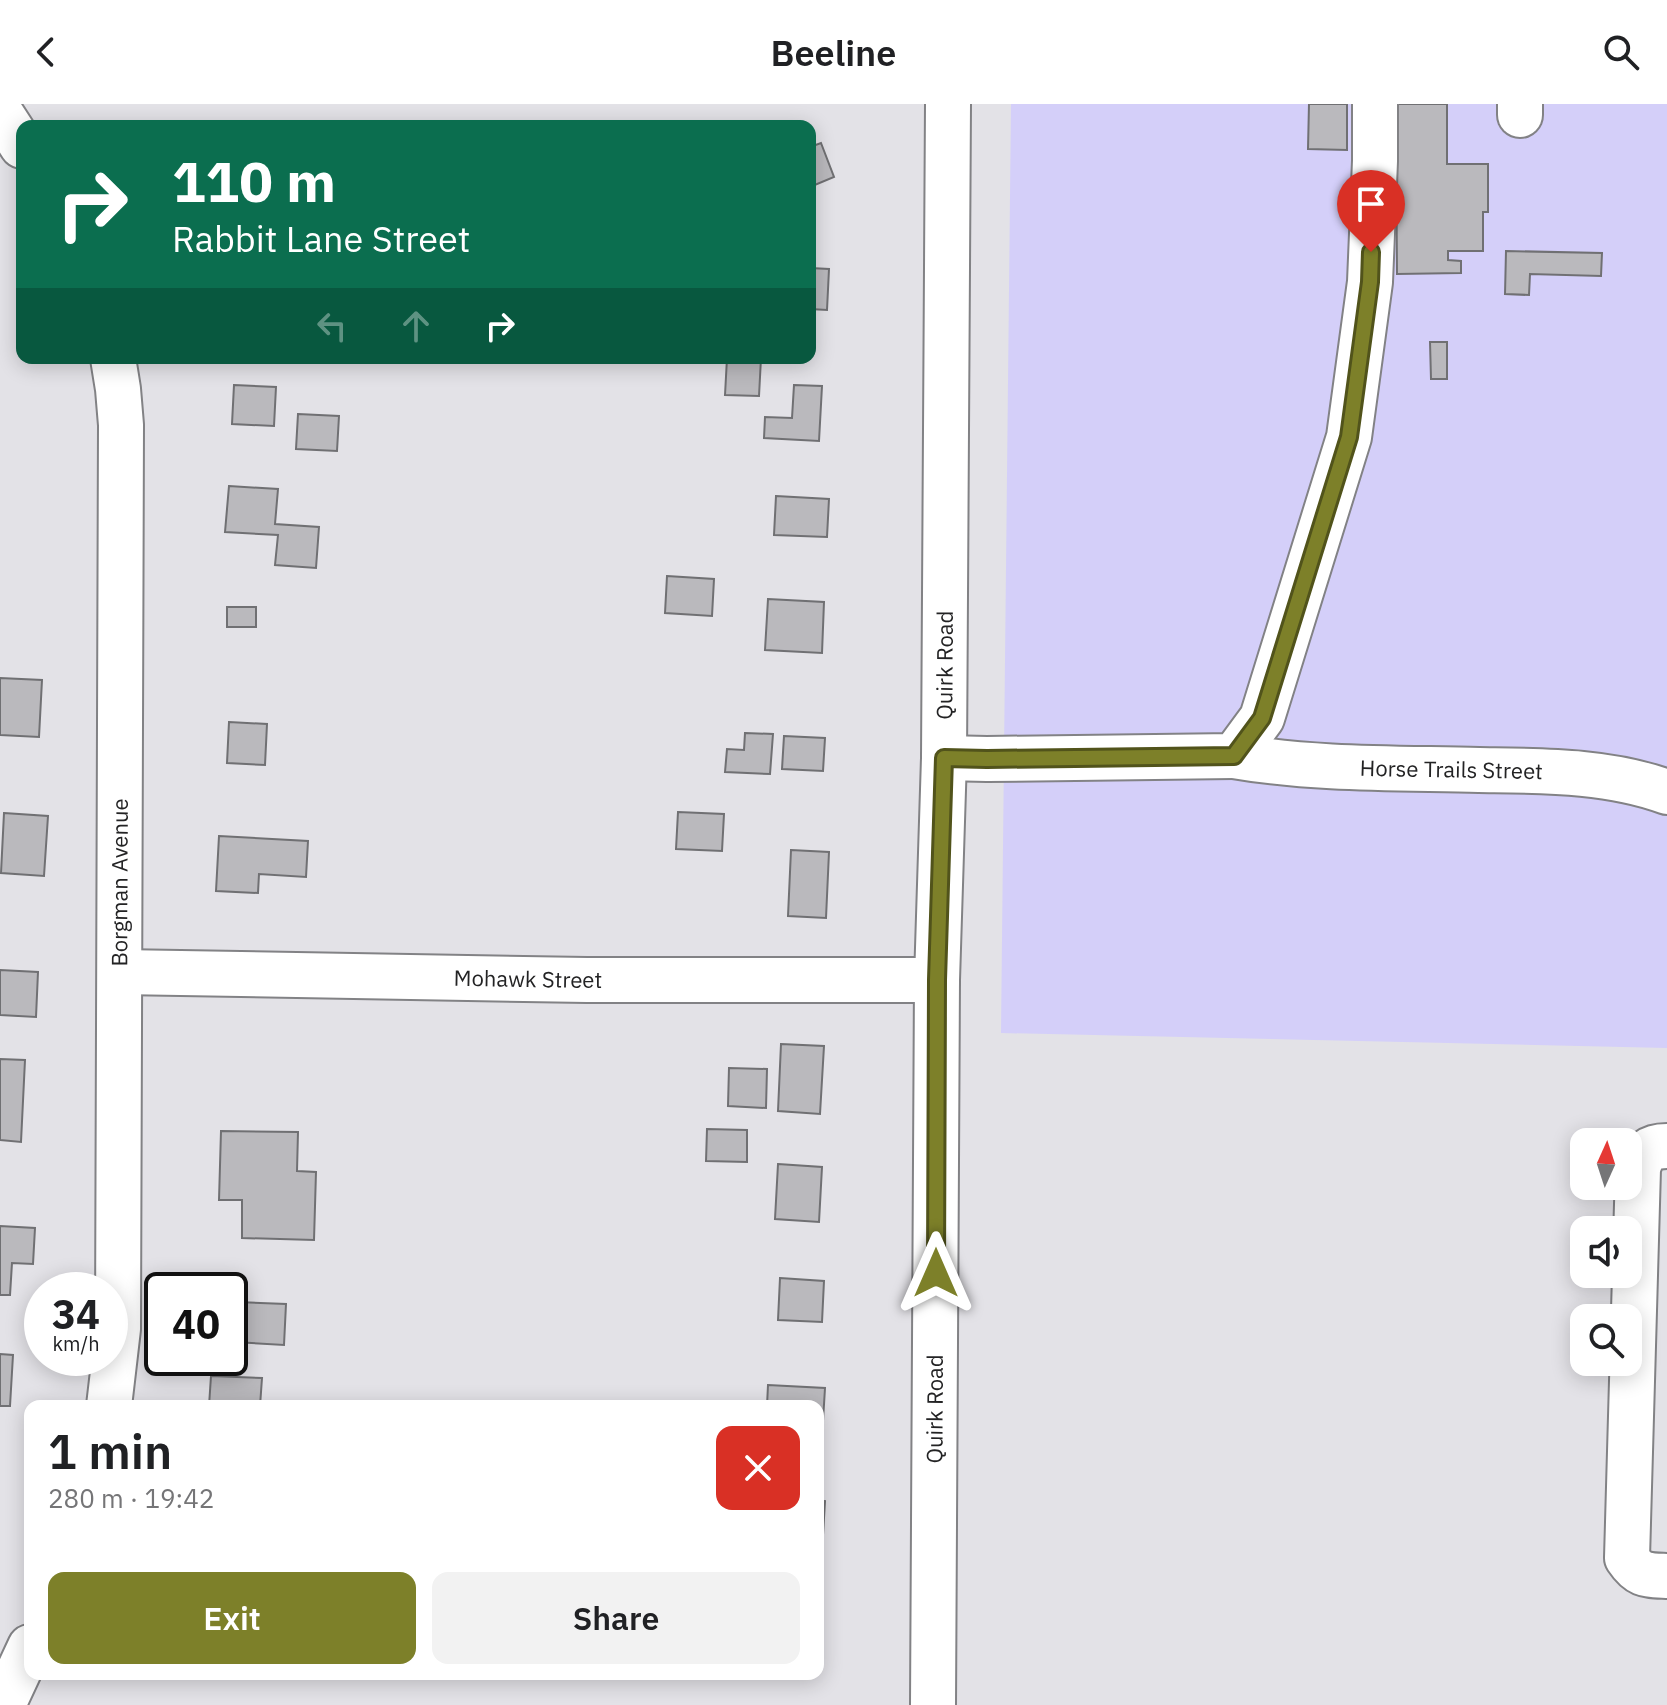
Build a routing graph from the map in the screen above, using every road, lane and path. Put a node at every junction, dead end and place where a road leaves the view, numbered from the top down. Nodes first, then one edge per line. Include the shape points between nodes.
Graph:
1 (948, 104) edge
2 (1375, 104) edge
3 (0, 112) edge
4 (16, 137) edge
5 (114, 364) edge
6 (1234, 756) junction
7 (944, 758) junction
8 (1667, 792) edge
9 (120, 972) junction
10 (937, 980) junction
11 (1667, 1146) edge
12 (110, 1400) edge
13 (1667, 1576) edge
14 (24, 1660) edge
15 (3, 1705) edge
16 (933, 1705) edge

1 - 7 street, Quirk Road
2 - 6 street via 1370,282 1349,437 1262,718
3 - 4 street
5 - 9 street, Borgman Avenue via 121,425
6 - 7 street, Horse Trails Street
6 - 8 street, Horse Trails Street via 1324,767 1586,774
7 - 10 street, Quirk Road
9 - 10 street, Mohawk Street
9 - 12 street, Borgman Avenue via 118,1329
10 - 16 street, Quirk Road
11 - 13 street via 1649,1149 1638,1169 1627,1558 1635,1570
14 - 15 street

